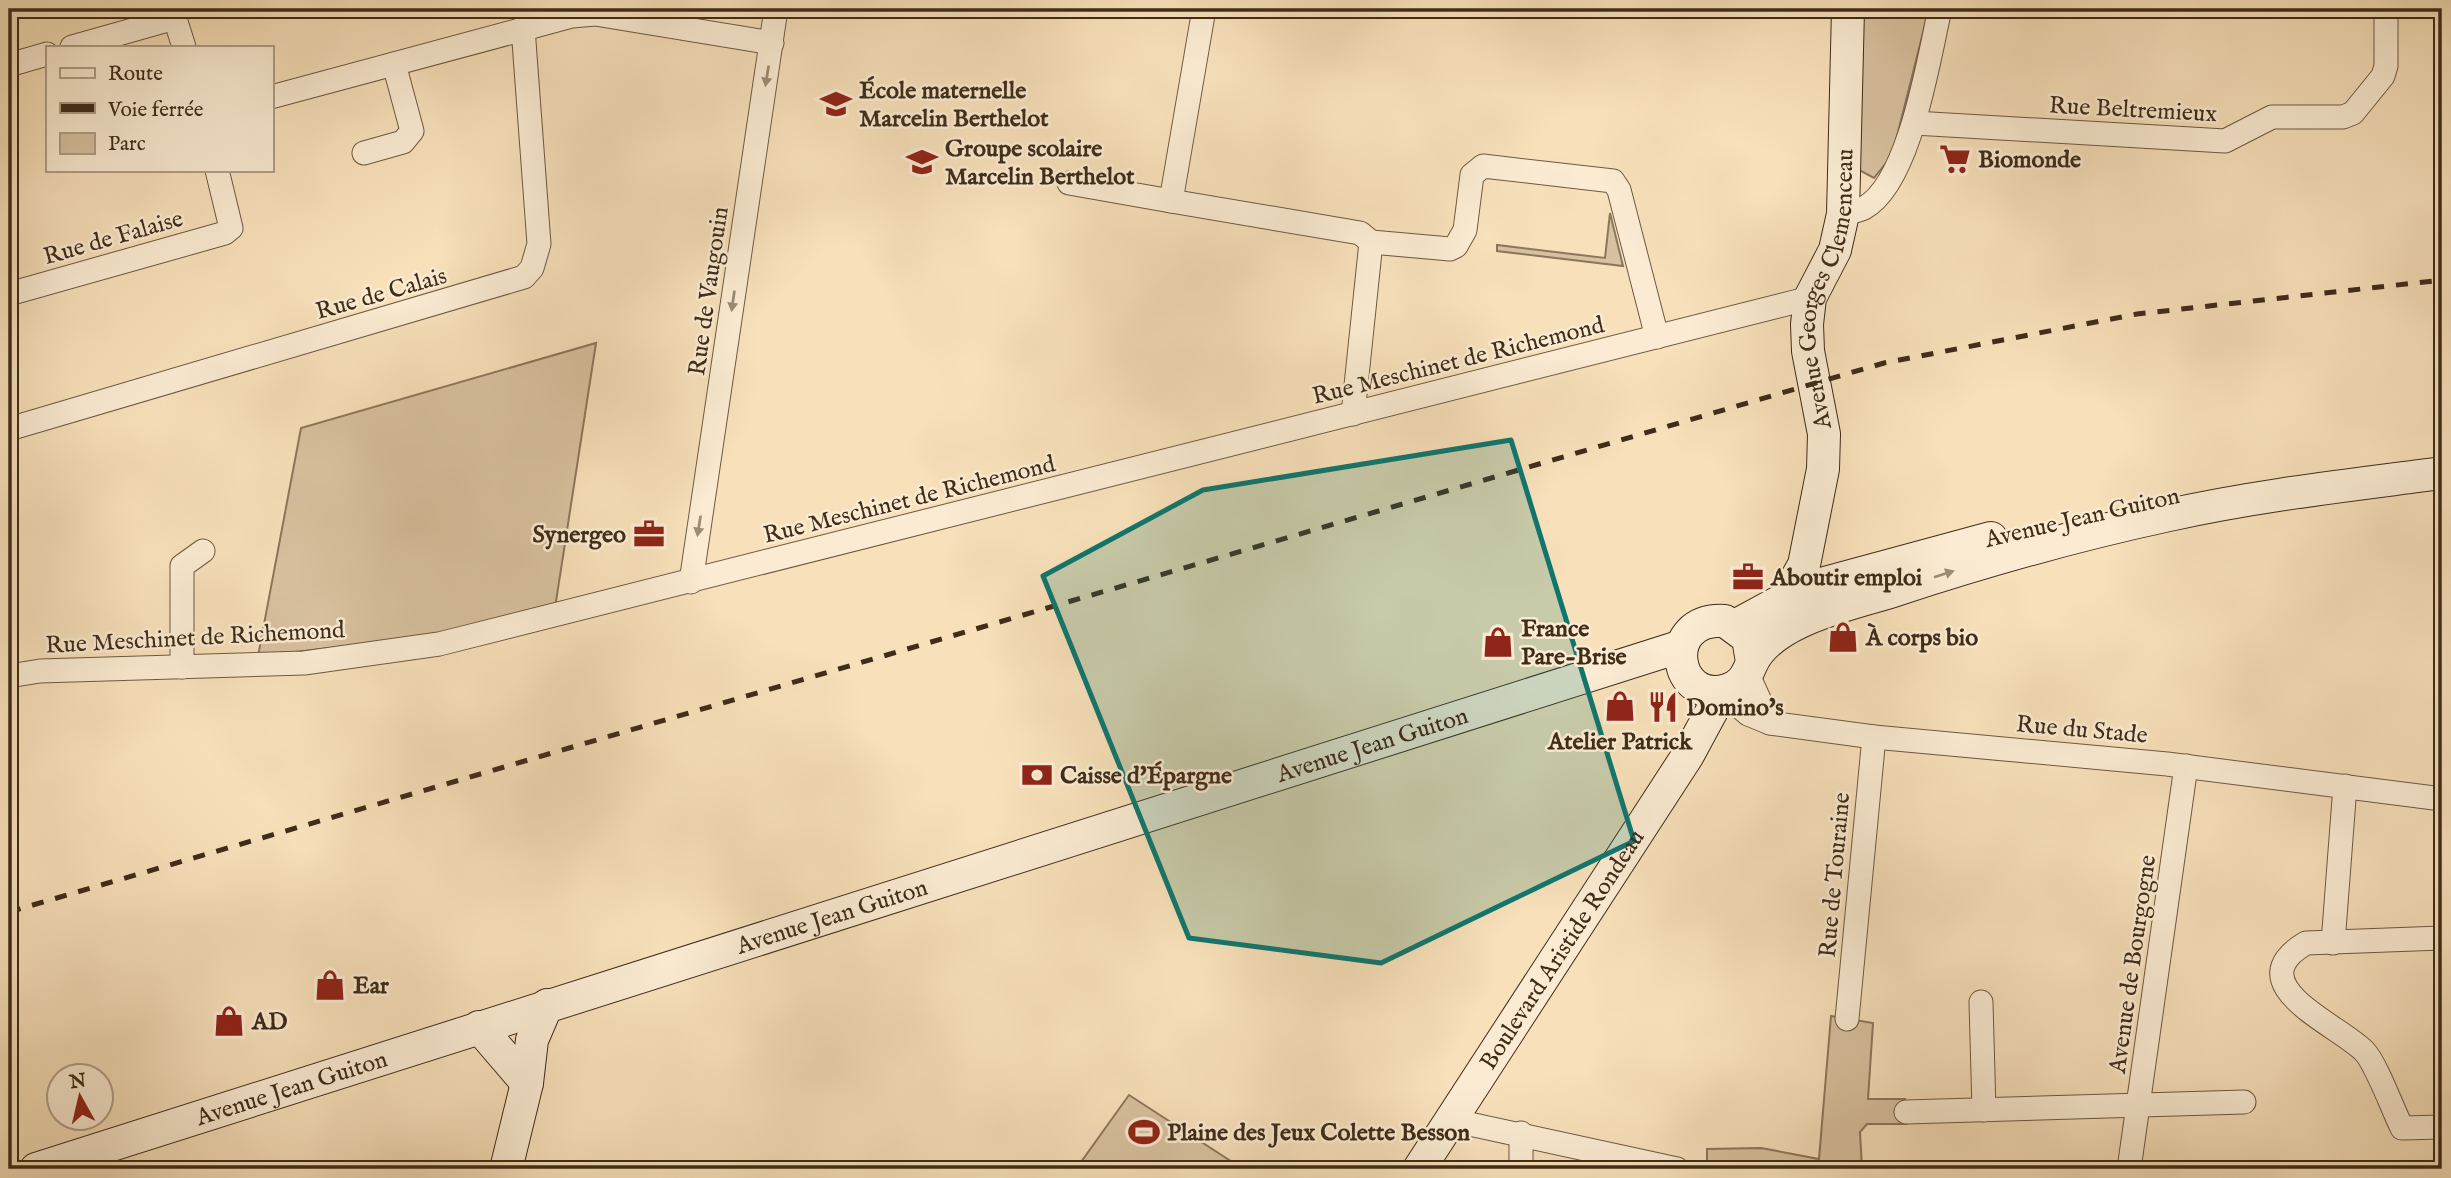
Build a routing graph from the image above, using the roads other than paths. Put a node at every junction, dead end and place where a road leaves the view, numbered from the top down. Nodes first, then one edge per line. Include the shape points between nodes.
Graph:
1 (776, 9) edge
2 (1204, 9) edge
3 (1848, 9) edge
4 (1940, 9) edge
5 (2386, 9) edge
6 (174, 13) edge
7 (523, 28) junction
8 (772, 43) junction
9 (75, 46) edge
10 (184, 46) edge
11 (46, 54) edge
12 (394, 64) junction
13 (9, 65) edge
14 (273, 96) edge
15 (1914, 122) junction
16 (364, 153) dead end
17 (217, 172) edge
18 (1069, 183) dead end
19 (1171, 201) junction
20 (1843, 214) junction
21 (1371, 242) junction
22 (9, 294) edge
23 (1810, 298) junction
24 (1657, 337) junction
25 (1353, 414) junction
26 (9, 429) edge
27 (2442, 454) edge
28 (2442, 473) edge
29 (203, 551) dead end
30 (1811, 575) junction
31 (691, 582) junction
32 (1735, 626) junction
33 (1790, 628) junction
34 (182, 667) junction
35 (1750, 669) junction
36 (1695, 674) junction
37 (9, 676) edge
38 (1770, 723) junction
39 (1874, 737) junction
40 (2186, 766) junction
41 (2346, 786) junction
42 (2442, 799) edge
43 (2442, 938) edge
44 (2333, 943) junction
45 (1981, 1002) dead end
46 (547, 1005) junction
47 (1847, 1019) dead end
48 (480, 1027) junction
49 (527, 1083) junction
50 (2244, 1102) dead end
51 (2137, 1105) junction
52 (1984, 1110) junction
53 (1906, 1112) dead end
54 (1451, 1121) junction
55 (2442, 1127) edge
56 (1521, 1133) junction
57 (36, 1169) edge
58 (506, 1169) edge
59 (1419, 1169) edge
60 (1521, 1169) edge
61 (1678, 1169) edge
62 (2129, 1169) edge

1 - 8 street, Rue de Vaugouin
2 - 19 street
3 - 20 main road, Avenue Georges Clemenceau
4 - 15 street
5 - 15 street, Rue Beltremieux via 2383,76 2353,113 2343,117 2272,117 2225,141
6 - 9 street
6 - 10 street
7 - 8 street via 595,14
7 - 12 street
7 - 26 street, Rue de Calais via 539,244 532,268 524,277
8 -> 31 street, Rue de Vaugouin
11 - 13 street
12 - 14 street
12 - 16 street via 412,131 403,142
15 - 20 street via 1897,167 1883,188 1865,207
17 - 22 street, Rue de Falaise via 231,228 225,233
18 - 19 street
19 - 21 street via 1360,233
20 - 23 main road, Avenue Georges Clemenceau via 1835,250
21 - 24 street via 1457,246 1465,230 1472,175 1483,166 1604,178 1619,190
21 - 25 street
23 - 24 street, Rue Meschinet de Richemond
23 - 30 main road, Avenue Georges Clemenceau via 1806,338 1825,449
24 - 25 street, Rue Meschinet de Richemond
25 - 31 street, Rue Meschinet de Richemond
27 - 30 main road, Avenue Jean Guiton via 2220,486
33 -> 28 main road, Avenue Jean Guiton via 1957,570 2093,533 2268,497
29 - 34 street via 182,566
30 - 32 main road, Avenue Georges Clemenceau via 1774,606
30 - 33 main road via 1822,603 1797,612
31 - 34 street, Rue Meschinet de Richemond via 439,644 304,663
32 - 35 main road via 1748,638
32 - 36 main road via 1725,621 1703,623 1686,636
33 - 35 main road, Avenue Jean Guiton via 1779,634
34 - 37 street, Rue Meschinet de Richemond
35 - 36 main road via 1741,683
35 - 38 street
36 - 38 street, Rue du Stade via 1748,714
36 - 46 main road, Avenue Jean Guiton via 1626,664
36 - 54 main road, Boulevard Aristide Rondeau via 1701,726 1688,755
38 - 39 street, Rue du Stade
39 - 40 street, Rue du Stade
39 - 47 street, Rue de Touraine
40 - 41 street, Rue du Stade
40 - 51 street, Avenue de Bourgogne
41 - 42 street, Rue du Stade
41 - 44 street
43 - 44 street
44 - 55 street via 2306,943 2292,951 2283,980 2290,996 2365,1052 2402,1128
45 - 52 street
46 - 48 main road, Avenue Jean Guiton
46 - 49 main road via 532,1040
48 - 49 main road
48 - 57 main road, Avenue Jean Guiton
49 - 58 main road
50 - 51 street
51 - 52 street
51 - 62 street, Avenue de Bourgogne
52 - 53 street
54 - 56 street
54 - 59 main road, Boulevard Aristide Rondeau
56 - 60 street
56 - 61 street

